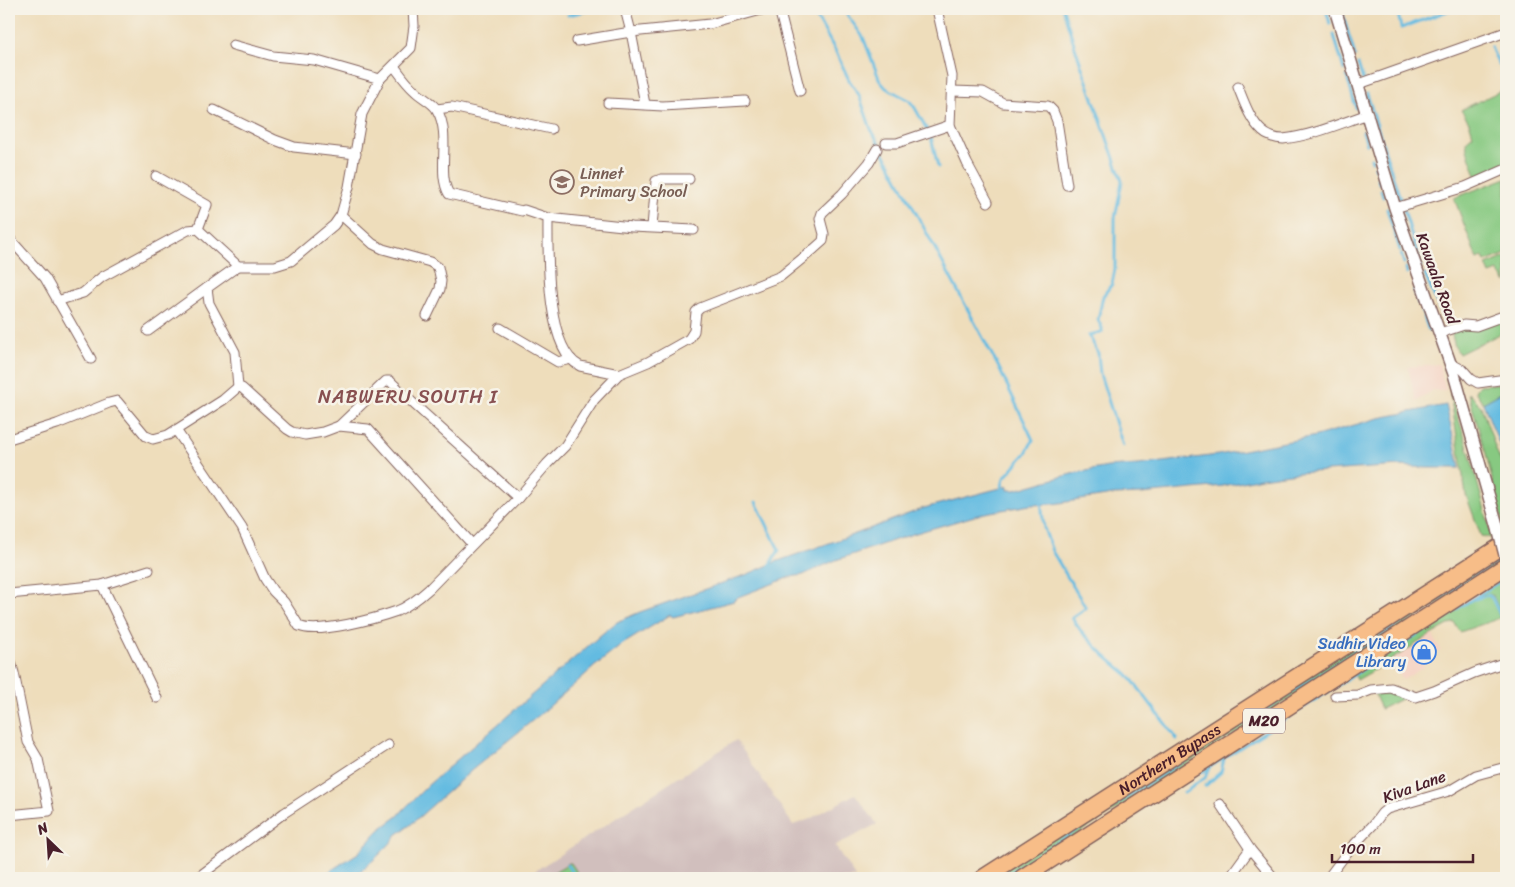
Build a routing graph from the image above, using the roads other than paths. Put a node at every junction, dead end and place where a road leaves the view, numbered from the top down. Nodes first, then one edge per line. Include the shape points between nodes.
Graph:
1 (413, 9) edge
2 (625, 9) edge
3 (765, 9) edge
4 (779, 9) edge
5 (937, 9) edge
6 (1335, 9) edge
7 (632, 32) junction
8 (1506, 32) edge
9 (577, 41) dead end
10 (233, 45) dead end
11 (394, 66) junction
12 (380, 80) junction
13 (1359, 84) junction
14 (1238, 87) dead end
15 (800, 91) dead end
16 (952, 91) junction
17 (745, 101) dead end
18 (608, 103) dead end
19 (645, 104) junction
20 (437, 109) junction
21 (214, 110) dead end
22 (1368, 114) junction
23 (950, 125) junction
24 (551, 129) dead end
25 (886, 142) dead end
26 (877, 148) dead end
27 (356, 154) junction
28 (1506, 169) edge
29 (156, 176) dead end
30 (689, 179) dead end
31 (1067, 185) dead end
32 (988, 202) dead end
33 (1395, 208) junction
34 (341, 214) junction
35 (548, 218) junction
36 (652, 227) junction
37 (198, 229) junction
38 (694, 230) dead end
39 (9, 238) edge
40 (238, 266) junction
41 (207, 288) junction
42 (56, 301) junction
43 (1506, 315) edge
44 (427, 316) dead end
45 (500, 328) dead end
46 (148, 332) dead end
47 (1440, 333) junction
48 (91, 359) dead end
49 (571, 359) junction
50 (1450, 363) junction
51 (619, 374) junction
52 (1506, 379) edge
53 (238, 387) junction
54 (339, 426) junction
55 (176, 430) junction
56 (9, 439) edge
57 (518, 498) junction
58 (1503, 538) edge
59 (472, 544) junction
60 (1506, 559) edge
61 (1506, 566) edge
62 (149, 570) dead end
63 (102, 585) junction
64 (9, 594) edge
65 (9, 655) edge
66 (1506, 662) edge
67 (1336, 696) dead end
68 (157, 698) dead end
69 (388, 745) dead end
70 (1506, 767) edge
71 (1220, 804) dead end
72 (9, 815) edge
73 (1250, 849) junction
74 (197, 878) edge
75 (984, 878) edge
76 (1022, 878) edge
77 (1229, 878) edge
78 (1274, 878) edge
79 (1328, 878) edge

1 - 11 street via 411,48
2 - 7 street
3 - 7 street via 710,24
4 - 15 street
5 - 16 street via 952,76
6 - 13 street, Kawaala Road
7 - 9 street
7 - 19 street
8 - 13 street
10 - 12 street via 273,56 314,60
11 - 12 street
11 - 20 street via 413,90
12 - 27 street via 362,114
13 - 22 street, Kawaala Road
14 - 22 street via 1252,120 1261,131 1282,139 1326,129
16 - 23 street
16 - 31 street via 983,92 1003,103 1048,106 1057,121
17 - 19 street via 663,106
18 - 19 street
20 - 24 street via 452,107
20 - 35 street via 444,128 445,178 449,194
21 - 27 street via 294,147
22 - 33 street, Kawaala Road
23 - 25 street via 896,143
23 - 32 street
26 - 51 street via 870,163 822,213 823,241 814,249 781,276 700,308 689,339
27 - 34 street
28 - 33 street via 1465,187
29 - 37 street via 206,205
30 - 36 street via 656,181
33 - 47 street, Kawaala Road
34 - 40 street via 334,225 291,261 275,266
34 - 44 street via 373,244 430,262 438,268 440,289
35 - 36 street
35 - 49 street via 548,273 554,318
36 - 38 street
37 - 40 street
37 - 42 street via 188,230 102,277 83,293
39 - 42 street via 45,278
40 - 41 street
41 - 46 street
41 - 53 street via 210,303 235,352
42 - 48 street
43 - 47 street via 1476,326
45 - 49 street via 558,362
47 - 50 street, Kawaala Road
49 - 51 street via 580,366
50 - 52 street via 1478,382
50 - 58 street, Kawaala Road
51 - 57 street via 594,400 565,446
53 - 54 street via 292,432 314,434
53 - 55 street
54 - 57 street via 383,382 390,381
54 - 59 street via 368,429
55 - 56 street via 153,439 146,436 117,402
55 - 59 street via 242,528 265,579 302,628 349,625 398,611 429,589
57 - 59 street
58 - 60 street, Kawaala Road, bridge
58 - 75 highway, Northern Bypass
61 - 76 highway, Northern Bypass / M20
62 - 63 street
63 - 64 street
63 - 68 street
65 - 72 street via 28,742 38,759 49,811
66 - 67 street via 1416,697 1391,688
69 - 74 street via 284,813
70 - 79 street, Kiva Lane via 1476,776 1449,791 1387,809
71 - 73 street
73 - 77 street
73 - 78 street

